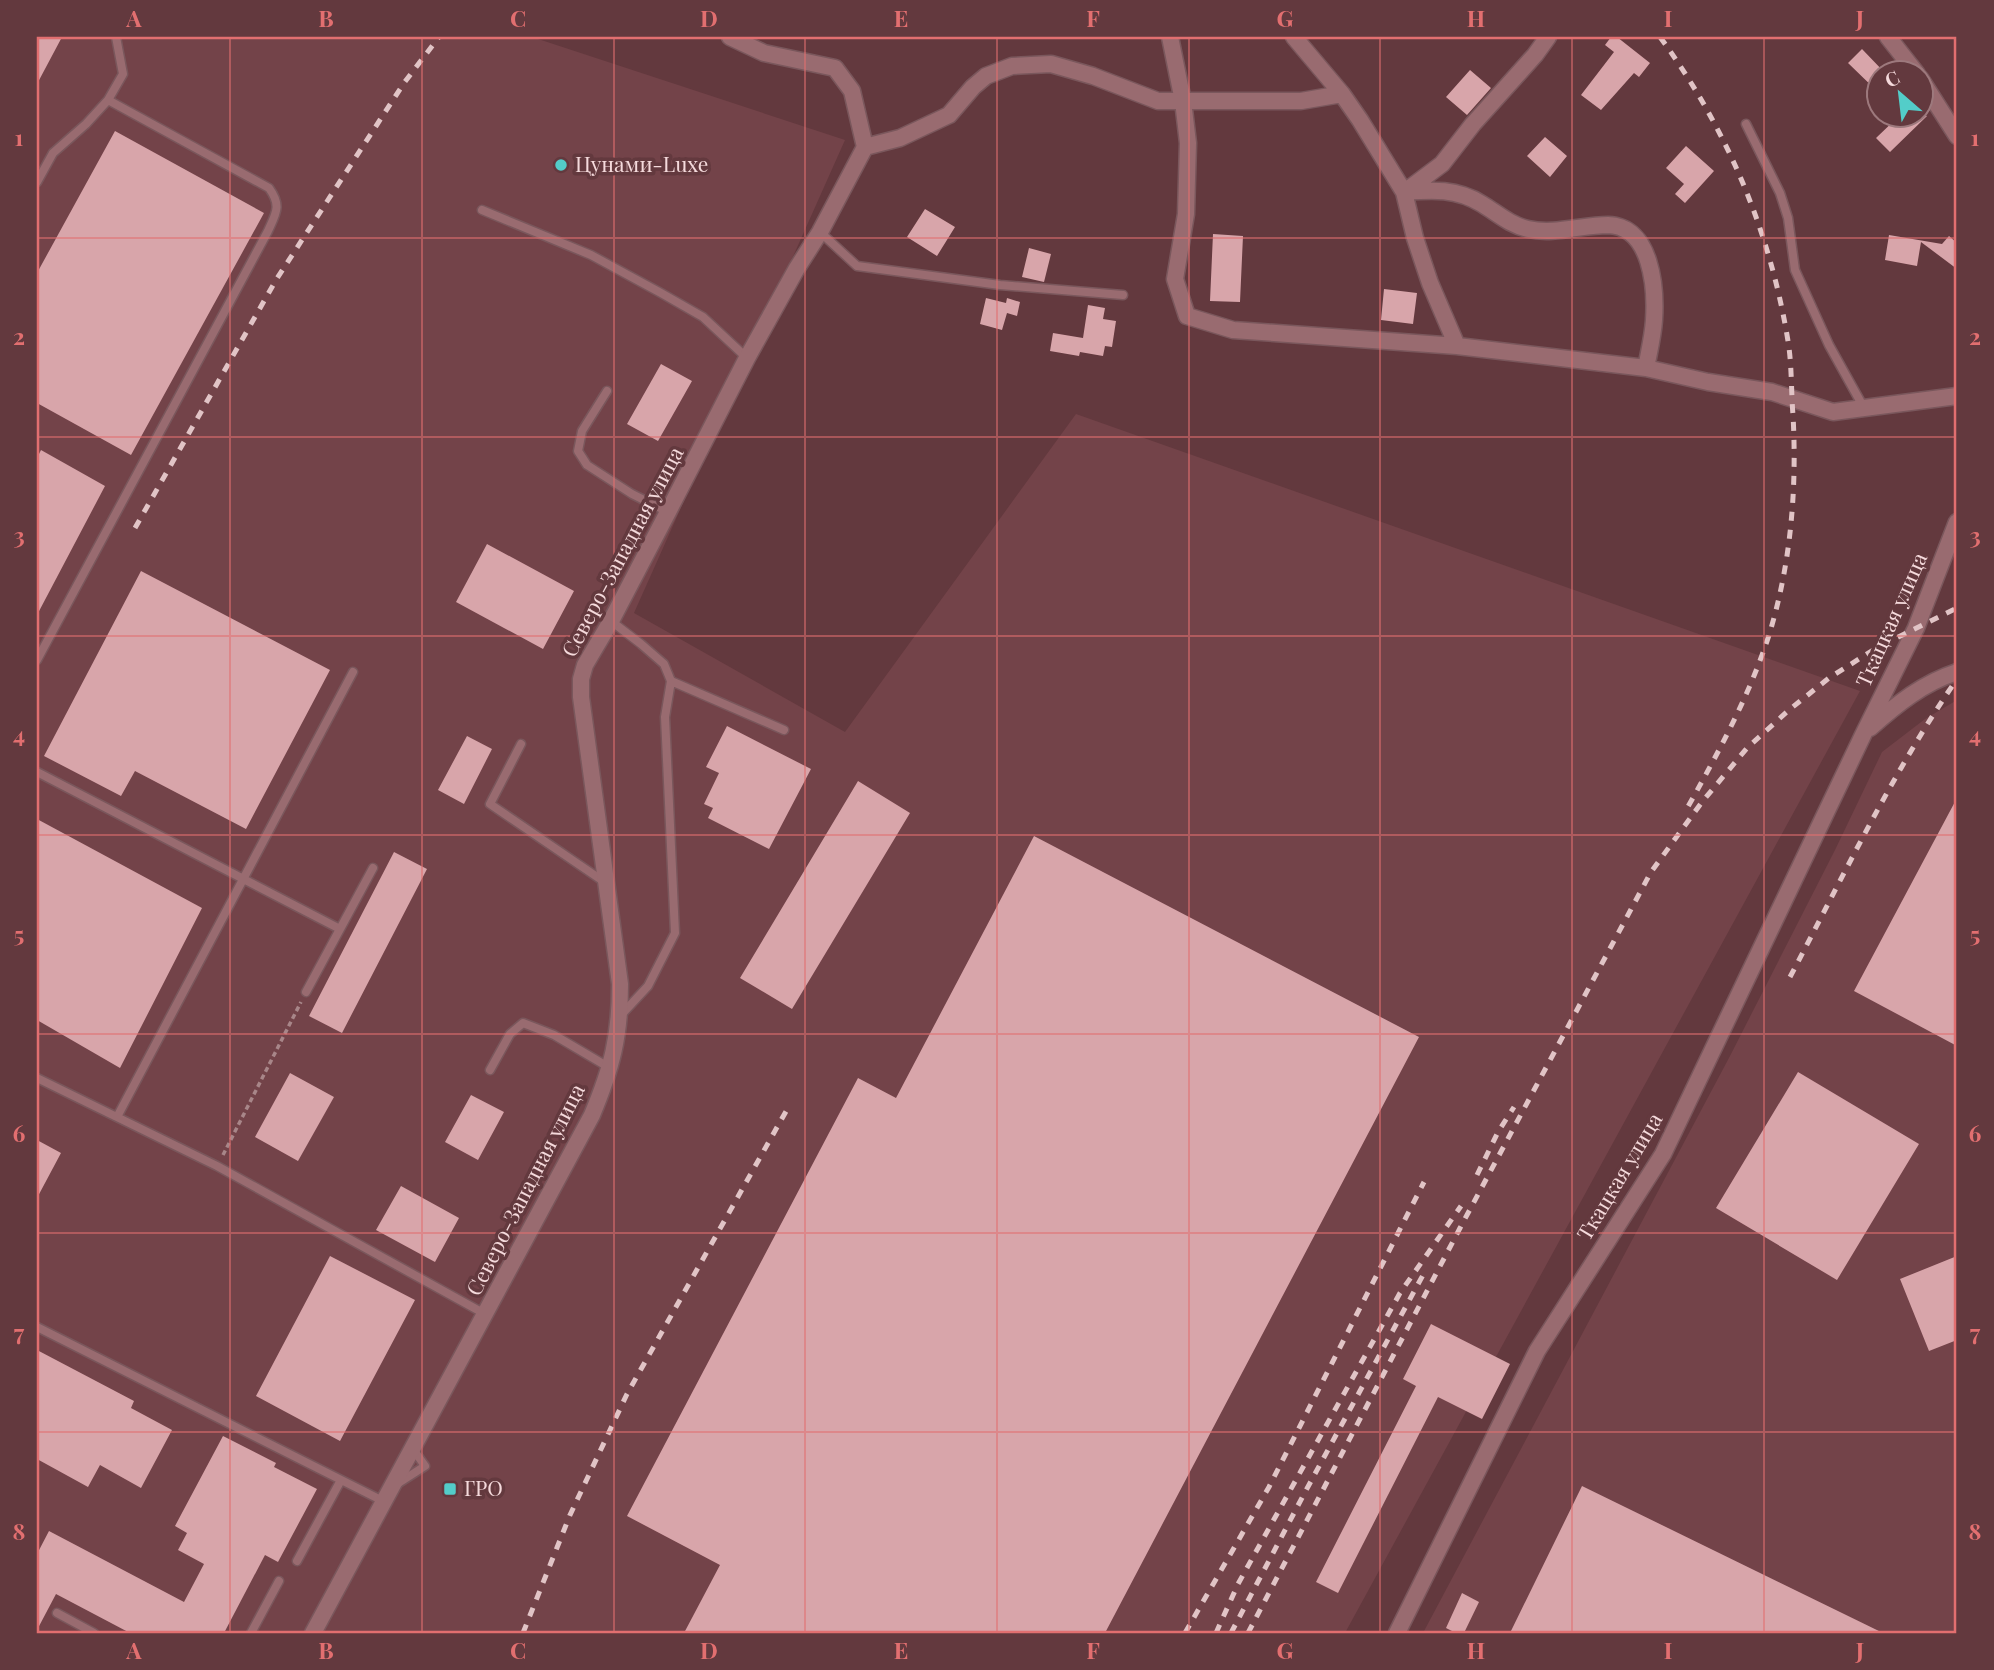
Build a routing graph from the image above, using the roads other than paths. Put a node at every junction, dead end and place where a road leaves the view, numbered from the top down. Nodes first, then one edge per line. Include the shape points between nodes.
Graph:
1 (116, 37) edge
2 (730, 37) edge
3 (1170, 37) edge
4 (1294, 37) edge
5 (1548, 37) edge
6 (1888, 37) edge
7 (1906, 60) edge
8 (1342, 94) junction
9 (108, 100) junction
10 (1934, 100) edge
11 (1183, 101) junction
12 (1746, 124) dead end
13 (1957, 136) edge
14 (865, 147) junction
15 (37, 182) edge
16 (1404, 192) junction
17 (482, 210) dead end
18 (820, 232) junction
19 (1123, 295) dead end
20 (1457, 346) junction
21 (747, 358) junction
22 (1646, 368) junction
23 (607, 391) dead end
24 (1957, 396) edge
25 (1864, 408) junction
26 (668, 512) junction
27 (1957, 522) edge
28 (611, 621) junction
29 (37, 660) edge
30 (353, 672) dead end
31 (1957, 672) edge
32 (671, 681) junction
33 (784, 730) dead end
34 (1863, 735) junction
35 (521, 744) dead end
36 (37, 772) edge
37 (373, 868) dead end
38 (245, 879) junction
39 (607, 884) junction
40 (340, 929) junction
41 (306, 992) road end
42 (620, 1016) junction
43 (610, 1068) junction
44 (490, 1070) dead end
45 (37, 1078) edge
46 (117, 1117) junction
47 (485, 1314) junction
48 (37, 1327) edge
49 (341, 1480) junction
50 (388, 1494) junction
51 (297, 1560) dead end
52 (279, 1581) dead end
53 (57, 1613) dead end
54 (94, 1633) edge
55 (251, 1633) edge
56 (313, 1633) edge
57 (1397, 1633) edge

1 - 9 lane via 122,74
2 - 14 street via 764,54 835,68 852,90
3 - 11 street
4 - 8 street
5 - 16 street via 1441,164
6 - 7 street
8 - 11 street via 1301,101
8 - 16 street
9 - 15 lane via 53,153
9 - 29 lane via 269,188 277,199 276,211
10 - 13 street
11 - 14 street via 1158,101 1051,64 1012,66 986,76 949,115 900,138
11 - 20 street via 1188,143 1186,214 1175,279 1187,316 1233,330
12 - 25 lane via 1780,192 1795,270
14 - 18 street, Северо-Западная улица
16 - 20 street via 1430,283
16 - 22 street via 1437,189 1464,195 1529,230 1611,225 1631,232 1650,264 1654,321
17 - 21 lane via 591,255 661,293 703,317
18 - 19 lane via 857,266
18 - 21 street, Северо-Западная улица
20 - 22 street
21 - 26 street, Северо-Западная улица
22 - 25 street via 1772,392 1833,412
23 - 26 lane via 582,431 578,451 587,465
24 - 25 street
26 - 28 street, Северо-Западная улица
27 - 34 street, Ткацкая улица via 1916,628
28 - 32 lane via 664,664
28 - 39 street, Северо-Западная улица via 581,679
30 - 38 lane
31 - 34 street, Ткацкая улица via 1902,699
32 - 33 lane
32 - 42 lane via 665,717 675,933 648,986
34 - 57 street, Ткацкая улица via 1663,1154 1537,1351
35 - 39 lane via 491,804
36 - 38 lane
37 - 40 lane
38 - 40 lane
38 - 46 lane
39 - 42 street, Северо-Западная улица
40 - 41 lane
42 - 43 street, Северо-Западная улица
43 - 44 lane via 554,1035 523,1023 510,1034
43 - 47 street, Северо-Западная улица via 592,1115
45 - 46 lane
46 - 47 lane via 217,1166
47 - 50 street, Северо-Западная улица
48 - 49 lane
49 - 50 lane
49 - 51 lane
50 - 56 street, Северо-Западная улица
52 - 55 lane
53 - 54 lane

